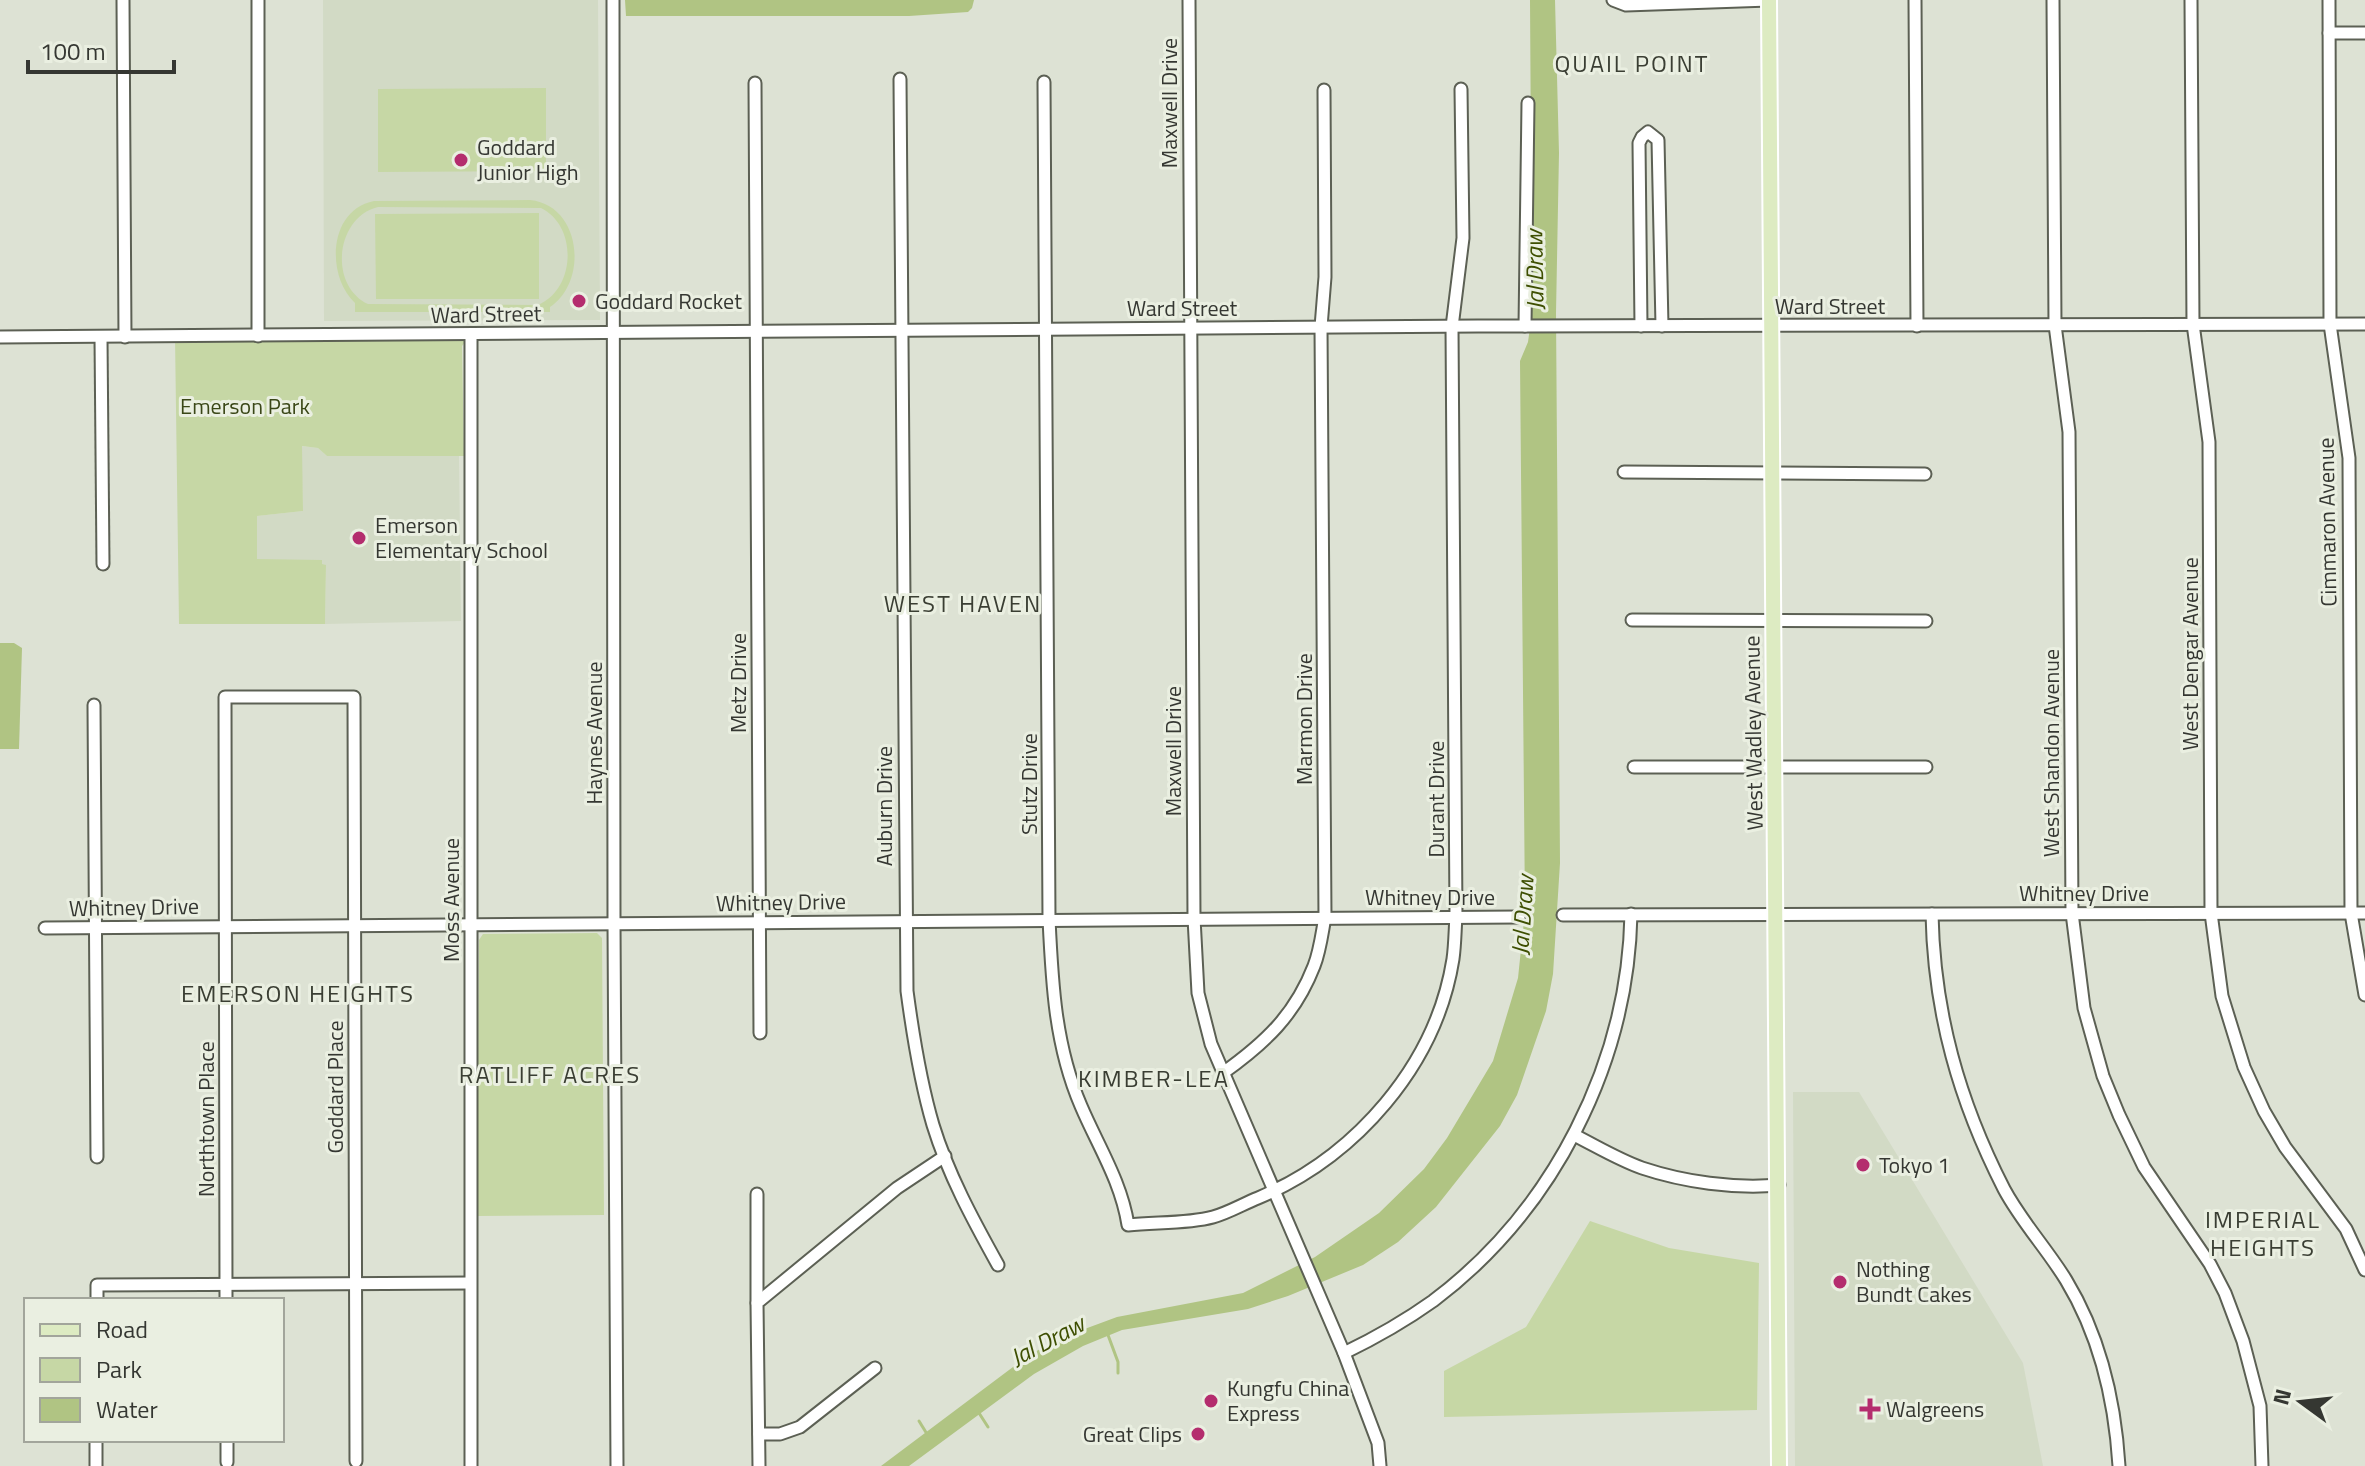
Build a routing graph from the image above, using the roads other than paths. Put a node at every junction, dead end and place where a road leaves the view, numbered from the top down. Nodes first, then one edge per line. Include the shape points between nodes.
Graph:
1 (123, 0) edge
2 (258, 0) edge
3 (613, 0) edge
4 (1189, 0) edge
5 (1613, 0) edge
6 (1769, 0) edge
7 (1915, 0) edge
8 (2053, 0) edge
9 (2191, 0) edge
10 (2329, 0) edge
11 (1732, 1) edge
12 (2329, 33) junction
13 (2365, 33) edge
14 (900, 79) dead end
15 (1044, 82) dead end
16 (755, 83) dead end
17 (1461, 89) dead end
18 (1324, 90) dead end
19 (1528, 103) dead end
20 (2193, 324) junction
21 (2330, 324) junction
22 (2365, 324) edge
23 (2055, 325) junction
24 (1525, 326) junction
25 (1641, 326) junction
26 (1662, 326) junction
27 (1772, 326) junction
28 (1917, 326) junction
29 (1321, 327) junction
30 (1452, 327) junction
31 (1191, 328) junction
32 (1046, 330) junction
33 (901, 331) junction
34 (757, 332) junction
35 (614, 333) junction
36 (471, 335) junction
37 (258, 336) junction
38 (0, 337) edge
39 (125, 337) junction
40 (101, 338) junction
41 (1773, 471) junction
42 (1624, 472) dead end
43 (1925, 474) dead end
44 (103, 564) dead end
45 (1774, 619) junction
46 (1632, 620) dead end
47 (1926, 621) dead end
48 (225, 697) joint
49 (94, 705) dead end
50 (1775, 766) junction
51 (1634, 767) dead end
52 (1926, 767) dead end
53 (2072, 913) junction
54 (2211, 913) junction
55 (2351, 913) junction
56 (2365, 913) edge
57 (1631, 914) junction
58 (1777, 914) junction
59 (1932, 914) junction
60 (1563, 915) dead end
61 (1456, 916) junction
62 (1325, 917) junction
63 (1519, 917) dead end
64 (1194, 918) junction
65 (1049, 919) junction
66 (905, 920) junction
67 (759, 922) junction
68 (614, 923) junction
69 (471, 924) junction
70 (354, 926) junction
71 (225, 927) junction
72 (45, 928) dead end
73 (95, 928) junction
74 (2365, 995) edge
75 (760, 1033) dead end
76 (1223, 1073) junction
77 (1574, 1135) junction
78 (945, 1156) junction
79 (97, 1157) dead end
80 (1779, 1185) junction
81 (1275, 1191) junction
82 (757, 1194) dead end
83 (1128, 1225) joint
84 (998, 1265) dead end
85 (2365, 1270) edge
86 (356, 1283) junction
87 (470, 1283) junction
88 (226, 1284) junction
89 (97, 1298) edge
90 (226, 1298) edge
91 (757, 1303) junction
92 (1344, 1353) junction
93 (875, 1368) dead end
94 (759, 1434) junction
95 (96, 1442) edge
96 (227, 1442) edge
97 (356, 1461) dead end
98 (227, 1462) dead end
99 (96, 1466) edge
100 (471, 1466) edge
101 (617, 1466) edge
102 (759, 1466) edge
103 (1380, 1466) edge
104 (1779, 1466) edge
105 (2119, 1466) edge
106 (2262, 1466) edge

1 - 39 street
2 - 37 street
3 - 35 street, Haynes Avenue
4 - 31 street, Maxwell Drive
5 - 11 street via 1626,5
6 - 11 street
6 - 27 main road, West Wadley Avenue
7 - 28 street
8 - 23 street, West Shandon Avenue
9 - 20 street, West Dengar Avenue
10 - 12 street, Cimmaron Avenue
12 - 13 street
12 - 21 street, Cimmaron Avenue
14 - 33 street, Auburn Drive
15 - 32 street, Stutz Drive
16 - 34 street, Metz Drive
17 - 30 street, Durant Drive via 1463,238
18 - 29 street, Marmon Drive
19 - 24 street
20 - 21 street, Ward Street
20 - 23 street, Ward Street
20 - 54 street, West Dengar Avenue via 2209,442
21 - 22 street, Ward Street
21 - 55 street, Cimmaron Avenue via 2349,458
23 - 28 street, Ward Street
23 - 53 street, West Shandon Avenue via 2069,432
24 - 25 street, Ward Street
24 - 30 street, Ward Street
25 - 26 street, Ward Street
25 - 26 street via 1639,143 1648,132 1658,140
26 - 27 street, Ward Street
27 - 28 street, Ward Street
27 - 41 main road, West Wadley Avenue
29 - 30 street, Ward Street
29 - 31 street, Ward Street
29 - 62 street, Marmon Drive
30 - 61 street, Durant Drive
31 - 32 street, Ward Street
31 - 64 street, Maxwell Drive
32 - 33 street, Ward Street
32 - 65 street, Stutz Drive
33 - 34 street, Ward Street
33 - 66 street, Auburn Drive
34 - 35 street, Ward Street
34 - 67 street, Metz Drive
35 - 36 street, Ward Street
35 - 68 street, Haynes Avenue
36 - 37 street, Ward Street
36 - 69 street, Moss Avenue
37 - 39 street, Ward Street
38 - 40 street, Ward Street
39 - 40 street, Ward Street
40 - 44 street
41 - 42 street
41 - 43 street
41 - 45 main road, West Wadley Avenue
45 - 46 street
45 - 47 street
45 - 50 main road, West Wadley Avenue
48 - 70 street, Goddard Place via 354,697
48 - 71 street, Northtown Place
49 - 73 street
50 - 51 street
50 - 52 street
50 - 58 main road, West Wadley Avenue
53 - 54 street, Whitney Drive
53 - 59 street, Whitney Drive
53 - 106 street, West Shandon Avenue via 2084,1008 2103,1076 2144,1167 2225,1293 2260,1406
54 - 55 street, Whitney Drive
54 - 85 street, West Dengar Avenue via 2222,996 2244,1067 2285,1147 2346,1229
55 - 56 street, Whitney Drive
55 - 74 street, Cimmaron Avenue
57 - 58 street, Whitney Drive
57 - 60 street, Whitney Drive
57 - 77 street via 1627,973 1615,1031
58 - 59 street, Whitney Drive
58 - 80 main road, West Wadley Avenue
59 - 105 street via 1944,1031 1956,1077 2006,1193 2067,1281 2100,1354 2116,1419
61 - 62 street, Whitney Drive
61 - 63 street, Whitney Drive
61 - 81 street, Durant Drive via 1442,1002 1403,1082 1355,1137
62 - 64 street, Whitney Drive
62 - 76 street, Marmon Drive via 1315,964 1294,1006 1261,1046
64 - 65 street, Whitney Drive
64 - 76 street, Maxwell Drive via 1198,993
65 - 66 street, Whitney Drive
65 - 83 street, Stutz Drive via 1053,997 1065,1062 1117,1181
66 - 67 street, Whitney Drive
66 - 78 street, Auburn Drive via 913,1037
67 - 68 street, Whitney Drive
67 - 75 street, Metz Drive
68 - 69 street, Whitney Drive
68 - 101 street, Haynes Avenue
69 - 70 street, Whitney Drive
69 - 87 street, Moss Avenue
70 - 71 street, Whitney Drive
70 - 86 street, Goddard Place
71 - 73 street, Whitney Drive
71 - 88 street, Northtown Place
72 - 73 street, Whitney Drive
73 - 79 street
76 - 81 street, Maxwell Drive
77 - 80 street via 1640,1167 1687,1180
77 - 92 street via 1546,1182 1486,1255 1434,1300
78 - 84 street, Auburn Drive
78 - 91 street via 897,1188
80 - 104 main road, West Wadley Avenue
81 - 83 street, Durant Drive via 1212,1217
81 - 92 street, Maxwell Drive
82 - 91 street
86 - 87 street
86 - 88 street
86 - 97 street, Goddard Place
87 - 100 street, Moss Avenue
88 - 89 street via 97,1285
88 - 90 street, Northtown Place
91 - 94 street
92 - 103 street, Maxwell Drive via 1378,1443
93 - 94 street via 800,1427
94 - 102 street
95 - 99 street
96 - 98 street

